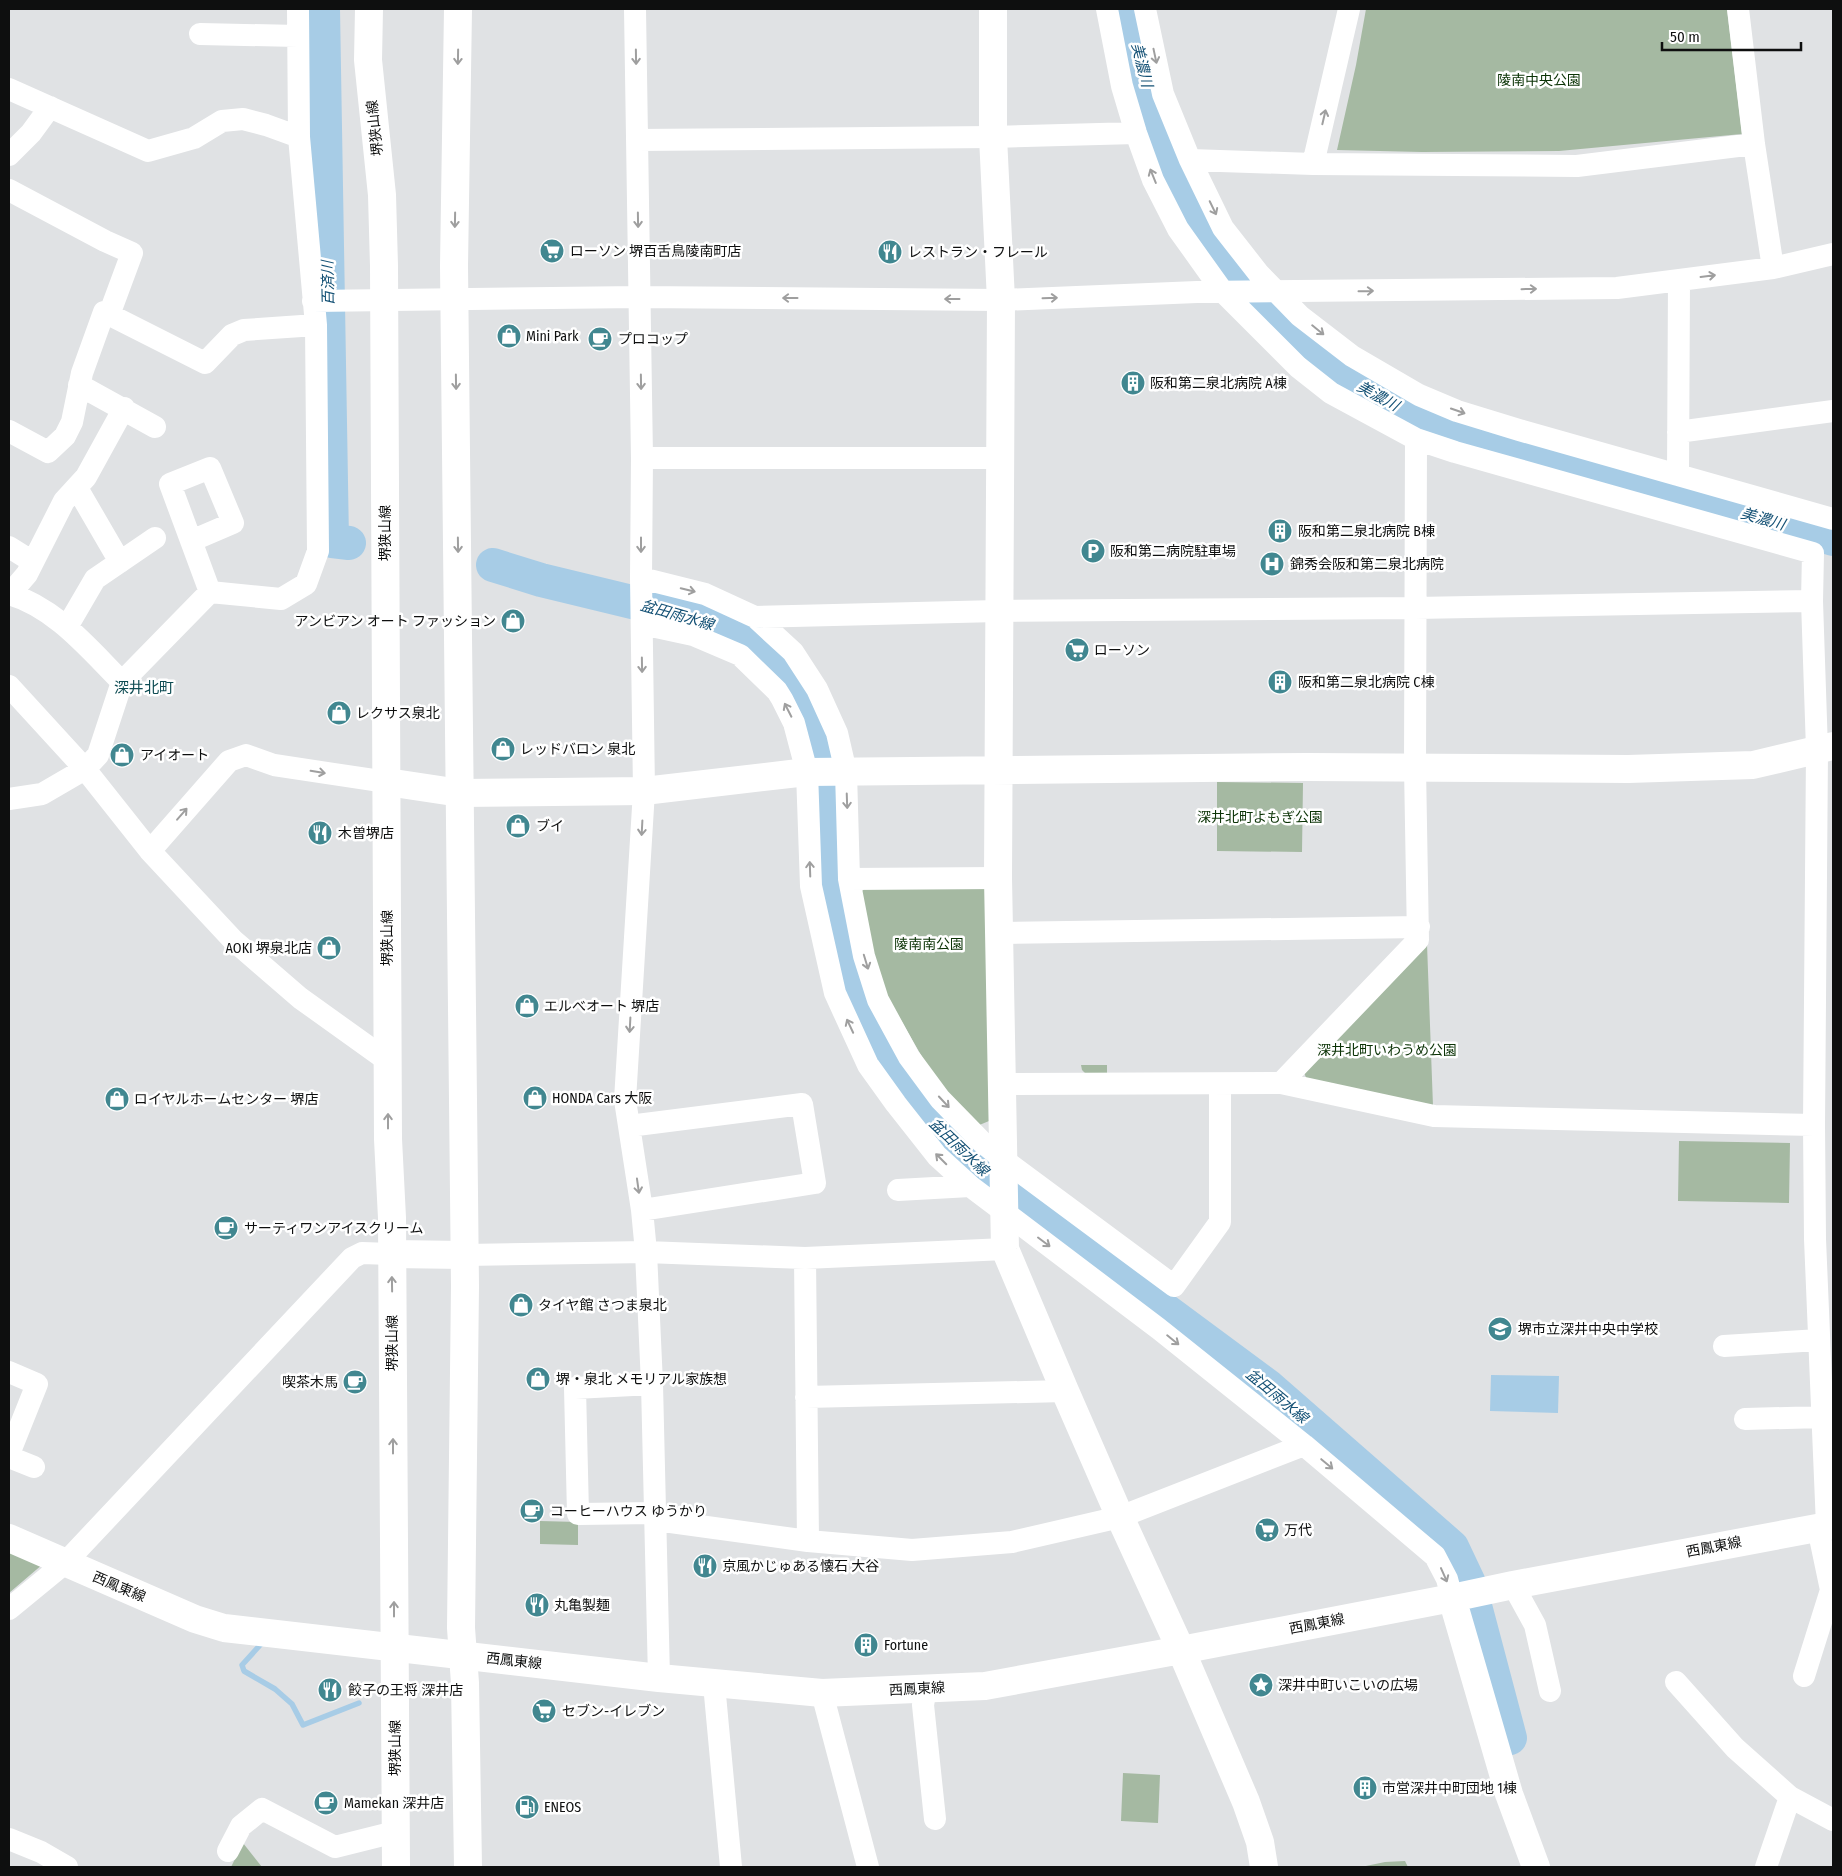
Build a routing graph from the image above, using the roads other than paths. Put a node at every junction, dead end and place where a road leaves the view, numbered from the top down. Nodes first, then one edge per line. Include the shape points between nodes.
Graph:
1 (298, 9) edge
2 (369, 9) edge
3 (458, 9) edge
4 (636, 9) edge
5 (993, 9) edge
6 (1107, 9) edge
7 (1146, 9) edge
8 (1348, 9) edge
9 (1738, 9) edge
10 (200, 34) dead end
11 (298, 36) junction
12 (9, 89) edge
13 (50, 107) junction
14 (1136, 133) junction
15 (299, 137) junction
16 (993, 137) junction
17 (637, 140) junction
18 (1754, 144) junction
19 (9, 155) edge
20 (1190, 160) junction
21 (1313, 164) junction
22 (9, 190) edge
23 (1833, 254) edge
24 (1773, 268) junction
25 (1679, 280) junction
26 (1230, 292) junction
27 (1271, 292) junction
28 (639, 297) junction
29 (454, 300) junction
30 (1001, 300) junction
31 (319, 301) junction
32 (384, 301) junction
33 (109, 315) junction
34 (316, 325) junction
35 (79, 384) junction
36 (124, 408) junction
37 (1833, 411) edge
38 (155, 427) dead end
39 (9, 431) edge
40 (1678, 432) junction
41 (1416, 439) junction
42 (642, 458) junction
43 (1000, 458) junction
44 (1678, 475) junction
45 (77, 488) junction
46 (1833, 519) edge
47 (155, 538) dead end
48 (191, 541) dead end
49 (9, 547) edge
50 (1823, 555) edge
51 (33, 562) junction
52 (120, 562) junction
53 (641, 582) junction
54 (210, 592) junction
55 (9, 595) edge
56 (1812, 601) junction
57 (1415, 608) junction
58 (998, 611) junction
59 (755, 617) junction
60 (642, 621) junction
61 (67, 627) junction
62 (122, 682) junction
63 (9, 686) edge
64 (1825, 748) edge
65 (1415, 767) junction
66 (85, 769) junction
67 (999, 771) junction
68 (827, 772) junction
69 (386, 782) junction
70 (644, 791) junction
71 (460, 794) junction
72 (9, 799) edge
73 (150, 851) junction
74 (998, 878) junction
75 (849, 879) junction
76 (1824, 906) edge
77 (1419, 927) junction
78 (1001, 933) junction
79 (1824, 1010) edge
80 (388, 1061) junction
81 (1002, 1084) junction
82 (1220, 1084) junction
83 (1281, 1084) junction
84 (1814, 1125) junction
85 (629, 1126) junction
86 (1004, 1165) junction
87 (970, 1186) junction
88 (898, 1190) dead end
89 (1005, 1206) junction
90 (642, 1210) junction
91 (1824, 1239) edge
92 (1006, 1248) junction
93 (646, 1252) junction
94 (391, 1254) junction
95 (465, 1254) junction
96 (805, 1258) junction
97 (1819, 1340) junction
98 (1724, 1346) dead end
99 (9, 1372) edge
100 (652, 1384) junction
101 (1065, 1391) junction
102 (806, 1397) junction
103 (1822, 1418) junction
104 (1745, 1419) dead end
105 (1304, 1445) junction
106 (9, 1456) edge
107 (34, 1467) dead end
108 (655, 1516) junction
109 (1120, 1516) junction
110 (1826, 1526) edge
111 (9, 1538) edge
112 (808, 1541) junction
113 (65, 1563) junction
114 (1514, 1584) junction
115 (1456, 1598) junction
116 (9, 1609) edge
117 (395, 1648) junction
118 (1181, 1650) junction
119 (464, 1655) junction
120 (1804, 1676) dead end
121 (659, 1678) junction
122 (1676, 1682) dead end
123 (714, 1684) junction
124 (926, 1688) junction
125 (1550, 1691) dead end
126 (822, 1693) junction
127 (1790, 1797) junction
128 (934, 1819) dead end
129 (1833, 1820) edge
130 (395, 1832) junction
131 (9, 1839) edge
132 (228, 1852) dead end
133 (67, 1867) edge
134 (396, 1867) edge
135 (468, 1867) edge
136 (731, 1867) edge
137 (868, 1867) edge
138 (1264, 1867) edge
139 (1536, 1867) edge
140 (1766, 1867) edge

1 - 11 street
2 - 32 main road, 堺狭山線 via 368,60 382,195
3 -> 29 main road
4 -> 17 street
5 - 16 main road
6 - 14 street via 1122,86
7 -> 20 street via 1163,94
21 -> 8 street
9 - 18 street
10 - 11 street
11 - 15 street
12 - 13 street
13 - 15 street via 148,150 194,138 222,121 243,120
13 - 19 street
14 - 16 street
26 -> 14 street via 1178,230
15 - 31 street
16 - 17 street
16 - 30 main road
17 -> 28 street
18 - 21 street via 1577,166
18 - 24 street
20 - 21 street
20 -> 27 street via 1223,228
22 - 33 street via 132,253
23 - 24 street
25 -> 24 street
27 -> 25 street via 1617,288
25 - 40 street
26 - 27 street
30 -> 26 street
26 - 41 street via 1298,367 1331,393
27 -> 44 street via 1352,356 1426,399 1511,428
28 - 29 street
30 -> 28 street
28 -> 42 street
29 - 32 street
29 -> 71 main road
30 - 43 main road
31 - 32 street
31 - 34 street
32 - 69 main road, 堺狭山線
33 - 34 street via 205,363 232,335 244,330
33 - 35 street via 104,312
34 - 54 street via 318,551 306,584 281,599
35 - 36 street
35 - 39 street via 72,422 65,436 48,452
36 - 38 street
36 - 45 street via 86,478
37 - 40 street
40 - 44 street
41 - 50 street
41 - 57 street
42 - 43 street
42 -> 53 street
43 - 58 main road
44 - 46 street
45 - 51 street via 64,501
45 - 52 street
47 - 52 street
48 - 54 street
49 - 51 street
50 - 56 street
51 - 55 street
52 - 61 street via 95,578
53 -> 59 street via 705,594
53 - 60 street
54 - 62 street
55 - 61 street via 36,605
56 - 57 street
56 - 64 street
57 - 58 street
57 - 65 street
58 - 59 street
58 - 67 main road
59 - 68 street via 793,652 817,689 837,733
68 -> 60 street via 777,691 740,656 693,635
60 -> 70 street
61 - 62 street
62 - 66 street via 98,755
63 - 66 street
64 - 65 main road via 1752,765
64 - 76 street
65 - 67 main road
65 - 77 street
66 - 72 street via 42,794
66 - 73 street
67 - 68 main road
67 - 74 main road
68 - 70 main road
68 -> 75 street
87 -> 68 street via 937,1156 868,1064 835,993 811,886
69 - 71 main road
73 -> 69 street via 229,761 246,755 274,765
69 - 80 main road, 堺狭山線
70 - 71 main road
70 -> 85 street via 626,1100
71 - 95 main road
73 - 80 street via 233,940 300,998
74 - 75 street
74 - 78 main road
75 -> 86 street via 864,956 878,1000 904,1049 940,1099
76 - 79 street
77 - 78 street
77 - 83 street via 1418,940
78 - 81 main road
79 - 84 street
94 -> 80 main road, 堺狭山線
81 - 82 street
81 - 86 main road
82 - 83 street
82 - 86 street via 1220,1222 1174,1286
83 - 84 street via 1434,1116
84 - 91 street
85 -> 90 street
85 - 90 street via 802,1104 815,1183
86 - 89 main road
87 - 88 street
87 - 89 street
89 - 92 main road
89 -> 105 street
90 - 93 street
91 - 97 street
92 - 96 street
92 - 101 main road
93 - 95 street
93 - 96 street
93 - 100 street
94 - 95 main road
94 - 113 street via 369,1252 352,1258
117 -> 94 main road, 堺狭山線
95 - 119 main road via 461,1628
96 - 102 street
97 - 98 street
97 - 103 street
99 - 106 street via 37,1384
100 - 108 street
100 - 108 street via 575,1388 578,1514
101 - 102 street
101 - 109 main road
102 - 112 street
103 - 104 street
103 - 110 street
105 - 109 street
105 -> 115 street via 1435,1556
106 - 107 street
108 - 112 street
108 - 121 street
109 - 112 street via 1012,1542 912,1550
109 - 118 main road
110 - 114 main road, 西鳳東線
110 - 120 street via 1832,1590
111 - 113 main road, 西鳳東線
113 - 116 street
113 - 117 main road, 西鳳東線 via 195,1619 224,1628
114 - 115 main road, 西鳳東線
114 - 125 street via 1535,1626
115 - 118 main road, 西鳳東線
115 - 139 main road via 1509,1794
117 - 119 main road, 西鳳東線
117 - 130 main road, 堺狭山線
118 - 124 main road, 西鳳東線 via 985,1686
118 - 138 main road via 1246,1802 1260,1842
119 - 121 main road, 西鳳東線
119 - 135 main road
121 - 123 main road, 西鳳東線
122 - 127 street via 1735,1748
123 - 126 main road, 西鳳東線
123 - 136 street
124 - 126 main road, 西鳳東線
124 - 128 street via 923,1705
126 - 137 street
127 - 129 street
127 - 140 street
130 - 132 street via 335,1847 262,1809 241,1826
130 - 134 main road, 堺狭山線
131 - 133 street

